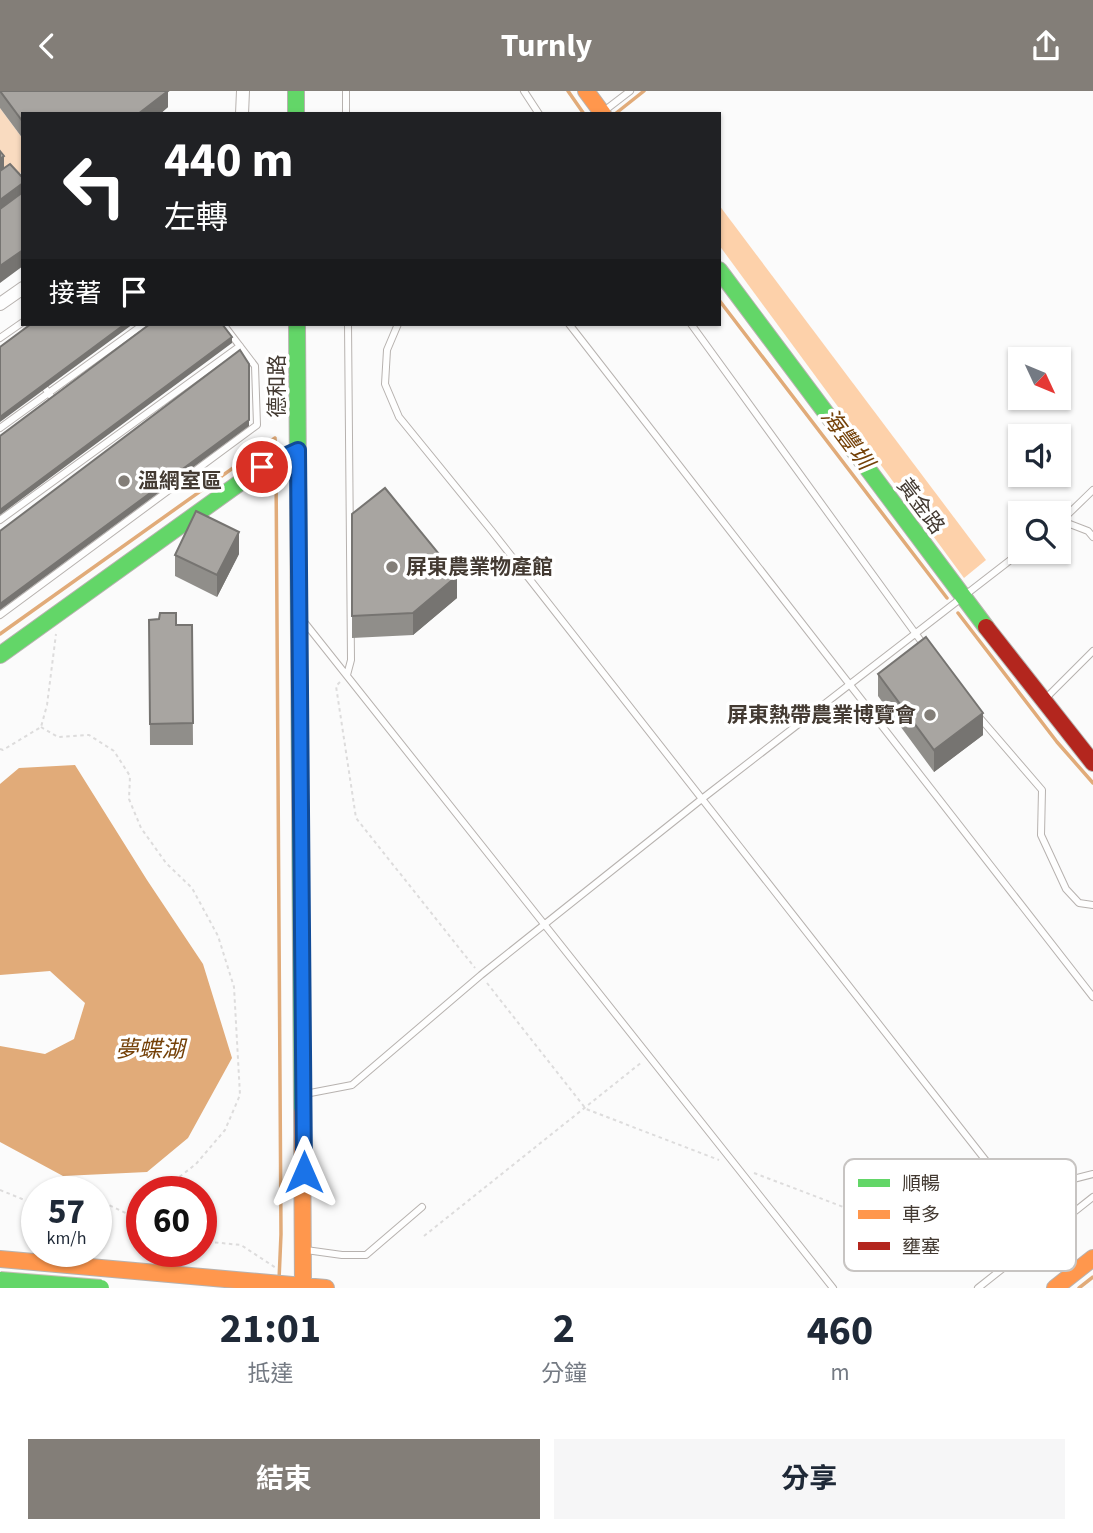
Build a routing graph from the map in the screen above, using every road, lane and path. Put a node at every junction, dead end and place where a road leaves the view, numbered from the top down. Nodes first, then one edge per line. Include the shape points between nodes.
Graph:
1 (243, 91) edge
2 (296, 91) edge
3 (345, 91) edge
4 (524, 91) edge
5 (586, 91) edge
6 (629, 91) edge
7 (242, 112) edge
8 (296, 112) edge
9 (346, 112) edge
10 (538, 112) edge
11 (601, 112) edge
12 (603, 112) edge
13 (721, 273) edge
14 (21, 289) edge
15 (0, 304) edge
16 (21, 323) edge
17 (141, 326) edge
18 (225, 326) edge
19 (298, 326) edge
20 (348, 326) edge
21 (397, 326) edge
22 (571, 326) edge
23 (692, 326) edge
24 (3, 336) edge
25 (13, 344) edge
26 (240, 346) junction
27 (34, 373) edge
28 (48, 393) junction
29 (63, 413) edge
30 (0, 428) edge
31 (85, 443) edge
32 (298, 450) junction
33 (92, 453) junction
34 (99, 463) edge
35 (1090, 493) edge
36 (1093, 501) edge
37 (128, 504) edge
38 (1071, 511) edge
39 (136, 515) junction
40 (0, 520) edge
41 (1071, 526) edge
42 (1093, 537) edge
43 (1008, 562) edge
44 (962, 597) junction
45 (60, 612) junction
46 (0, 615) edge
47 (300, 616) junction
48 (915, 634) junction
49 (1093, 651) edge
50 (0, 655) edge
51 (932, 656) edge
52 (347, 675) junction
53 (851, 683) junction
54 (1044, 701) junction
55 (974, 710) edge
56 (41, 727) junction
57 (0, 749) edge
58 (1093, 762) edge
59 (703, 798) junction
60 (1093, 905) edge
61 (545, 924) junction
62 (481, 975) junction
63 (1093, 996) edge
64 (649, 1056) junction
65 (303, 1095) junction
66 (586, 1109) junction
67 (985, 1159) edge
68 (736, 1166) junction
69 (1093, 1174) edge
70 (180, 1176) edge
71 (1076, 1178) edge
72 (0, 1190) edge
73 (1093, 1197) edge
74 (21, 1199) edge
75 (422, 1207) dead end
76 (844, 1207) edge
77 (1076, 1210) edge
78 (424, 1236) dead end
79 (217, 1243) edge
80 (304, 1250) junction
81 (1093, 1258) edge
82 (0, 1259) edge
83 (21, 1261) edge
84 (79, 1267) edge
85 (90, 1267) edge
86 (999, 1271) edge
87 (282, 1272) dead end
88 (0, 1280) edge
89 (303, 1287) edge
90 (76, 1288) edge
91 (102, 1288) edge
92 (326, 1288) edge
93 (833, 1288) edge
94 (978, 1288) edge
95 (1055, 1288) edge

1 - 7 street
2 - 8 main road
3 - 9 lane
4 - 10 lane
5 - 11 main road
6 - 12 lane
13 - 44 main road, 黃金路
14 - 15 street
16 - 24 lane
17 - 28 lane
18 - 26 lane
19 - 32 main road, 德和路
20 - 52 lane via 351,660
21 - 59 lane via 387,350 385,384 399,417
22 - 53 lane
23 - 48 lane
24 - 25 lane
26 - 33 lane
26 - 39 lane via 255,366 257,425
27 - 28 lane
28 - 29 lane
28 - 30 lane
31 - 33 lane
32 - 45 main road via 266,464
32 - 47 main road, 德和路
33 - 34 lane
33 - 40 lane
35 - 36 lane
35 - 38 lane
37 - 39 lane
39 - 46 lane
41 - 42 lane
43 - 44 lane
44 - 48 lane
44 - 54 main road, 黃金路
45 - 50 main road
45 - 56 path
47 - 52 lane
47 - 65 main road, 德和路
48 - 51 lane
48 - 53 lane
49 - 54 lane
52 - 61 lane
52 - 62 path via 336,686 356,818
53 - 59 lane
53 - 63 lane
54 - 58 main road, 黃金路
55 - 60 lane via 1042,790 1041,835 1066,889 1079,903
56 - 57 path
56 - 70 path via 58,737 89,736 114,751 130,776 129,799 141,828 191,888 218,936 234,987 240,1095 225,1130
59 - 61 lane
59 - 67 lane
61 - 62 lane
61 - 64 lane
62 - 65 lane via 352,1085
62 - 66 path
64 - 66 path
64 - 68 lane
65 - 80 main road, 德和路
66 - 68 path
66 - 78 path
68 - 76 path
68 - 93 lane
69 - 71 lane
72 - 74 path
73 - 77 lane
75 - 80 lane via 366,1255
79 - 87 path via 241,1245
80 - 89 main road, 德和路
81 - 95 main road
82 - 83 main road
84 - 90 street
85 - 89 main road
86 - 94 lane
88 - 91 main road, bridge
89 - 92 main road

